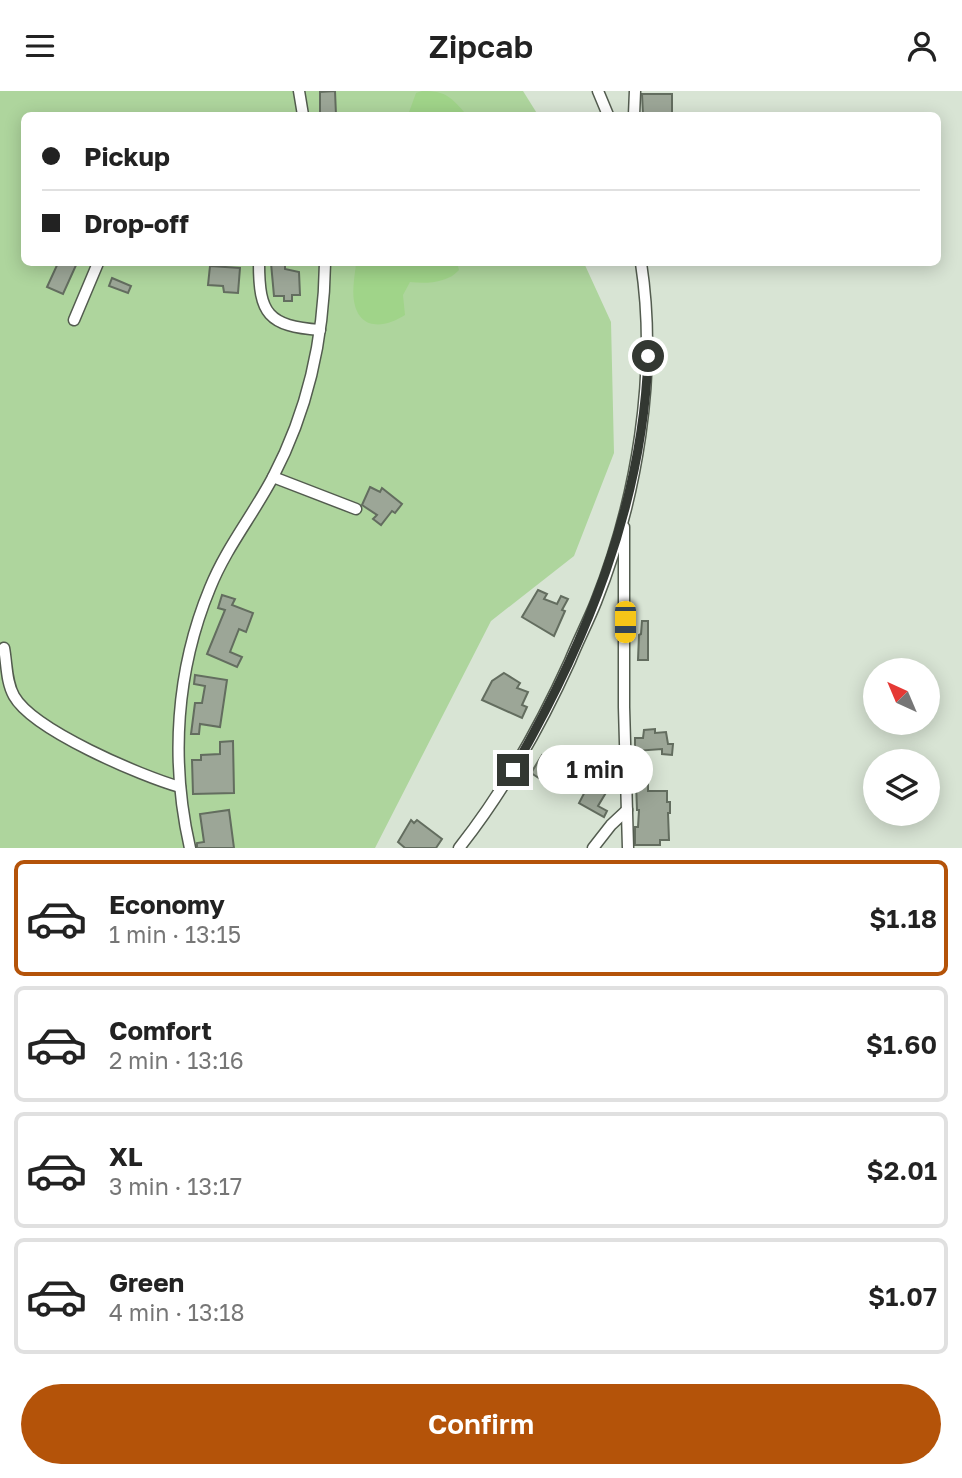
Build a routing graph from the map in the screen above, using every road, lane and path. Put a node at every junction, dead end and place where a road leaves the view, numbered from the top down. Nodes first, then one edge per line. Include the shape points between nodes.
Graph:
1 (299, 91) edge
2 (598, 91) edge
3 (635, 91) edge
4 (302, 112) edge
5 (607, 112) edge
6 (634, 112) edge
7 (97, 266) edge
8 (259, 266) edge
9 (325, 266) edge
10 (641, 266) edge
11 (75, 320) dead end
12 (320, 330) junction
13 (273, 477) junction
14 (356, 509) dead end
15 (624, 514) junction
16 (4, 648) dead end
17 (180, 787) junction
18 (627, 810) junction
19 (463, 847) edge
20 (190, 848) edge
21 (593, 848) edge
22 (628, 848) edge

1 - 4 street
2 - 5 street
3 - 6 street
7 - 11 street
8 - 12 street via 260,296 269,314 285,325
9 - 12 street
10 - 15 street via 647,367
12 - 13 street via 304,402
13 - 14 street
13 - 17 street via 225,556 195,628 181,703
15 - 18 street
15 - 19 street via 596,602 547,712
16 - 17 street via 11,690 24,711 138,773
17 - 20 street
18 - 21 street
18 - 22 street

